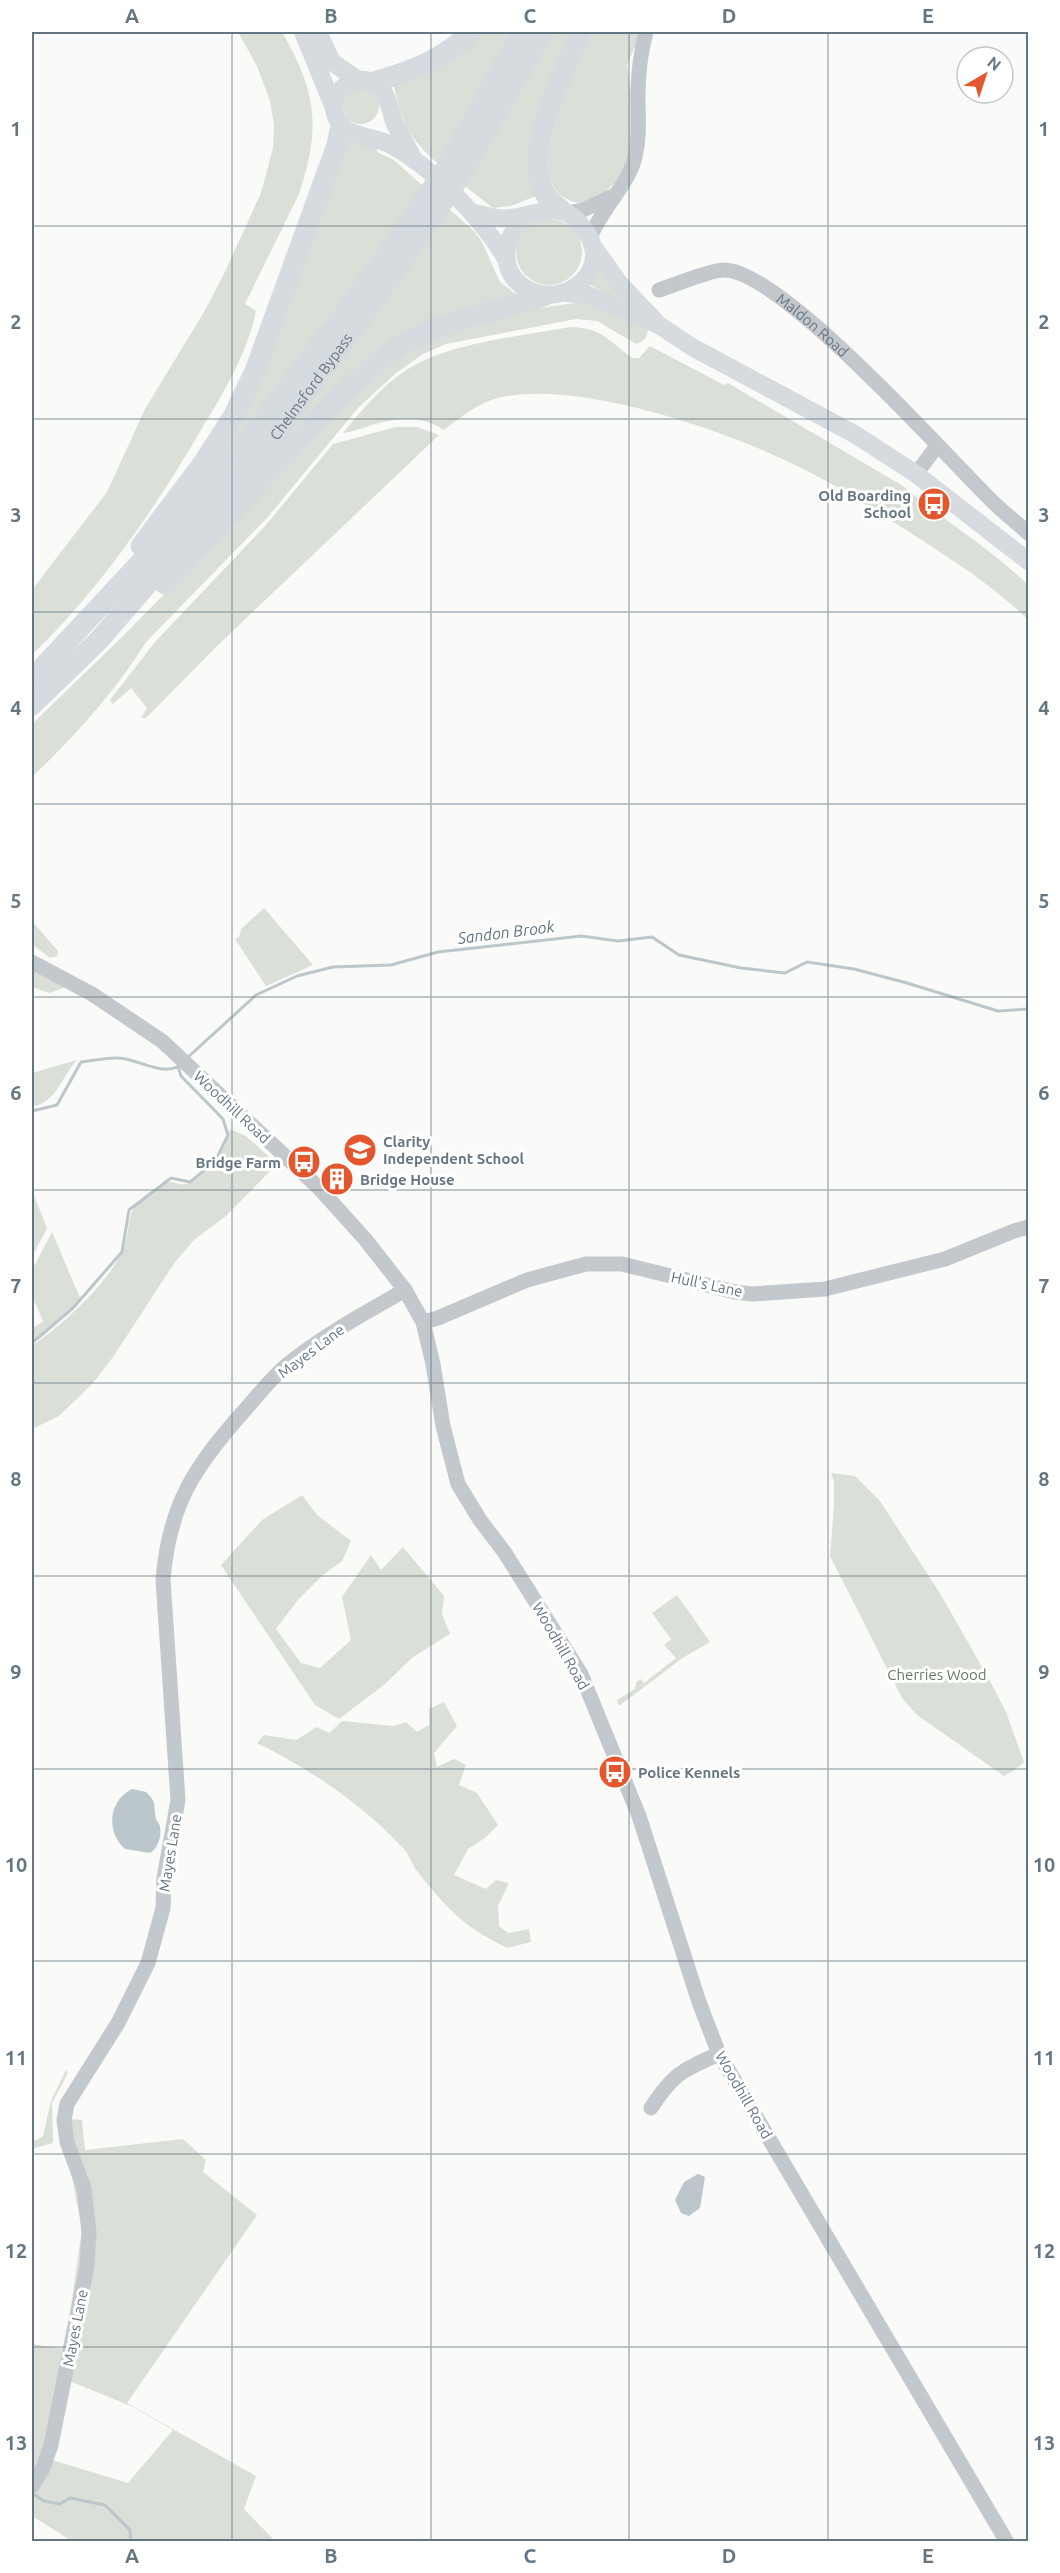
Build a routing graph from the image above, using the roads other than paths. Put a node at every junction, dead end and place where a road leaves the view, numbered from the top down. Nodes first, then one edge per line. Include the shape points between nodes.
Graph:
1 (303, 32) edge
2 (318, 32) edge
3 (472, 32) edge
4 (522, 32) edge
5 (543, 32) edge
6 (581, 32) edge
7 (646, 32) edge
8 (366, 81) junction
9 (388, 102) junction
10 (337, 116) junction
11 (360, 134) junction
12 (414, 160) junction
13 (613, 196) junction
14 (564, 212) junction
15 (475, 213) junction
16 (530, 214) junction
17 (591, 242) junction
18 (506, 259) junction
19 (659, 290) dead end
20 (566, 293) junction
21 (544, 296) junction
22 (659, 326) junction
23 (937, 446) junction
24 (916, 474) junction
25 (1027, 530) edge
26 (1029, 561) edge
27 (72, 638) junction
28 (100, 639) junction
29 (32, 679) edge
30 (32, 705) edge
31 (32, 962) edge
32 (1029, 1227) edge
33 (405, 1290) junction
34 (423, 1322) junction
35 (719, 2054) junction
36 (651, 2108) dead end
37 (32, 2486) edge
38 (1007, 2541) edge

1 - 10 main road
2 - 8 main road via 332,62
3 - 8 highway via 452,50 415,70
4 - 27 highway, Chelmsford Bypass via 445,170 377,269 264,420 185,515
5 - 28 highway, Chelmsford Bypass via 458,181 390,278 269,443
6 - 14 highway via 540,142 539,177 543,191
7 - 13 street via 636,157
8 - 9 main road via 380,87
8 - 10 main road via 348,82 340,89 335,98
9 - 11 main road via 380,126
9 - 12 main road
10 - 11 main road via 353,133
10 - 27 highway via 337,145 288,285 233,417 204,462
11 - 12 main road via 386,142
12 - 15 main road
13 - 14 street via 583,210
13 - 17 street via 596,224
14 - 16 main road via 544,209
14 - 17 main road via 578,222
15 - 16 main road via 497,219
15 - 18 main road
16 - 18 main road via 510,234
17 - 20 main road via 593,260 588,274
17 - 22 main road via 620,284
18 - 21 main road via 521,286
19 - 23 street, Maldon Road via 724,270 767,287 840,348
20 - 21 main road
20 - 22 main road via 588,295
21 - 28 highway via 432,330 402,344 378,362 336,400 163,586
22 - 24 main road via 856,435
23 - 24 street
23 - 25 street, Maldon Road
24 - 26 main road
27 - 29 highway, Chelmsford Bypass
28 - 30 highway, Chelmsford Bypass
31 - 33 street, Woodhill Road via 92,994 162,1041 319,1188
32 - 34 street, Hull's Lane via 945,1259 825,1289 753,1294 622,1264 586,1264 527,1280
33 - 34 street, Woodhill Road
33 - 37 street, Mayes Lane via 319,1341 287,1365 203,1461 172,1520 163,1580 178,1800 164,1878 163,1908 148,1963 118,2024 67,2104 67,2142 84,2188 87,2211 87,2266 51,2445
34 - 35 street, Woodhill Road via 442,1426 458,1484 581,1674 651,1848
35 - 36 street via 672,2078
35 - 38 street, Woodhill Road

